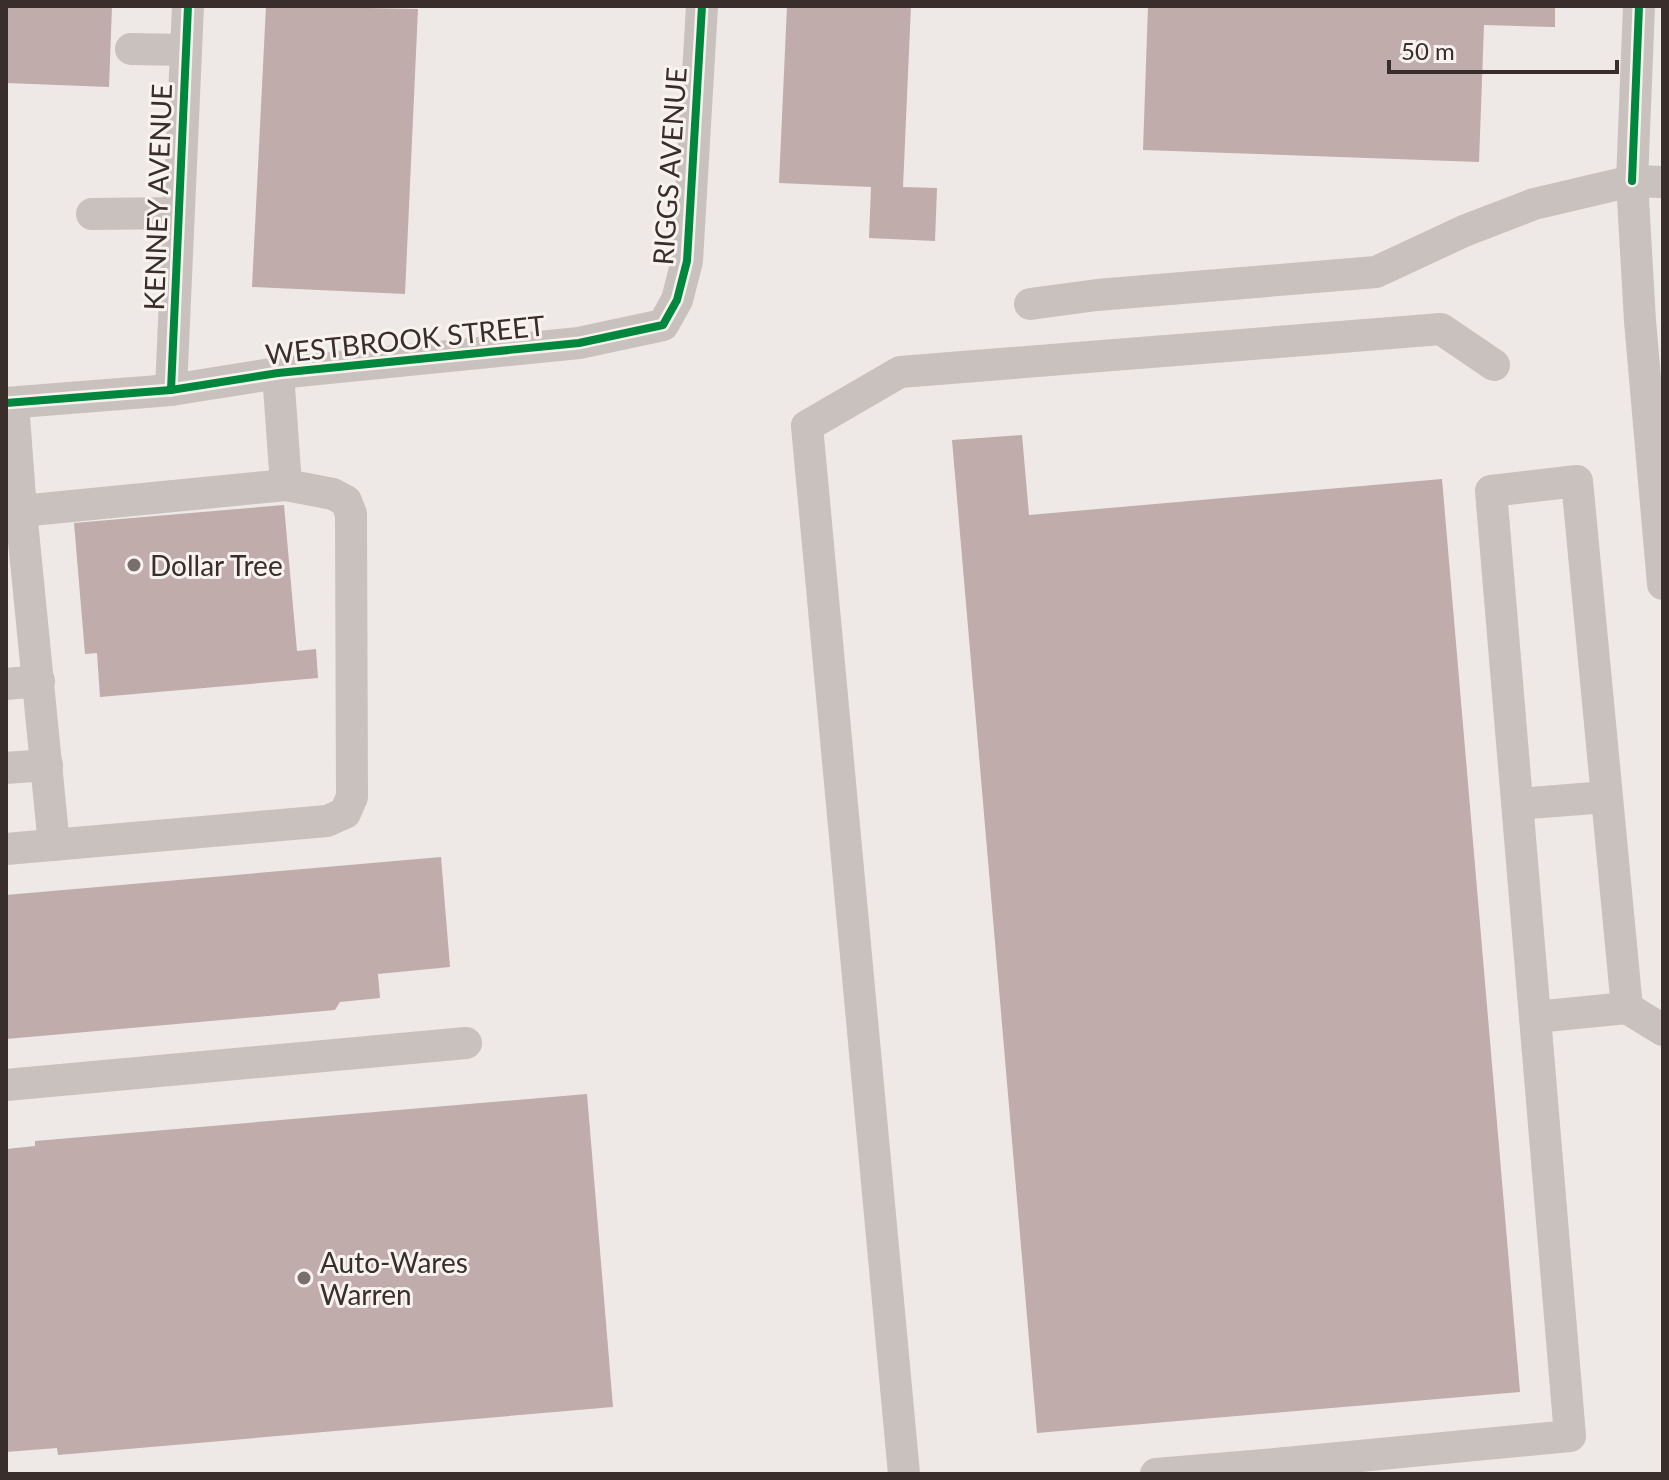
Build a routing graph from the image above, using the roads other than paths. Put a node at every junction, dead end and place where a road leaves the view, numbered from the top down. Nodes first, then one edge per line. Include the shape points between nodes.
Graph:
1 (188, 6) edge
2 (702, 6) edge
3 (1639, 6) edge
4 (131, 49) dead end
5 (185, 50) junction
6 (1648, 182) edge
7 (178, 213) junction
8 (92, 214) dead end
9 (1030, 304) dead end
10 (1651, 320) edge
11 (663, 325) joint
12 (1494, 365) dead end
13 (278, 373) junction
14 (171, 390) junction
15 (9, 403) edge
16 (1658, 458) edge
17 (286, 485) junction
18 (13, 512) edge
19 (1663, 584) edge
20 (18, 596) edge
21 (39, 681) junction
22 (6, 684) edge
23 (47, 765) junction
24 (6, 768) edge
25 (1606, 797) junction
26 (1518, 804) junction
27 (54, 845) junction
28 (6, 849) edge
29 (1627, 1008) junction
30 (1535, 1017) junction
31 (1663, 1030) edge
32 (466, 1043) dead end
33 (6, 1085) edge
34 (1287, 1468) edge
35 (904, 1474) edge
36 (1156, 1474) edge

1 - 5 street, KENNEY AVENUE
2 - 11 street, RIGGS AVENUE via 687,261 677,300
3 - 6 street
4 - 5 street
5 - 7 street, KENNEY AVENUE
6 - 9 street via 1534,204 1376,272
6 - 10 street
7 - 8 street
7 - 14 street, KENNEY AVENUE
10 - 16 street
11 - 13 street, WESTBROOK STREET via 579,343
12 - 35 street via 1441,329 900,372 807,426
13 - 14 street, WESTBROOK STREET
13 - 17 street
14 - 15 street, WESTBROOK STREET
15 - 18 street
16 - 19 street
17 - 18 street
17 - 27 street via 333,494 346,501 351,514 352,797 345,813 327,821
18 - 20 street
20 - 21 street
21 - 22 street
21 - 23 street
23 - 24 street
23 - 27 street
25 - 26 street
25 - 26 street via 1577,481 1491,491
25 - 29 street
26 - 30 street
27 - 28 street
29 - 30 street
29 - 31 street
30 - 34 street via 1570,1436
32 - 33 street
34 - 36 street

